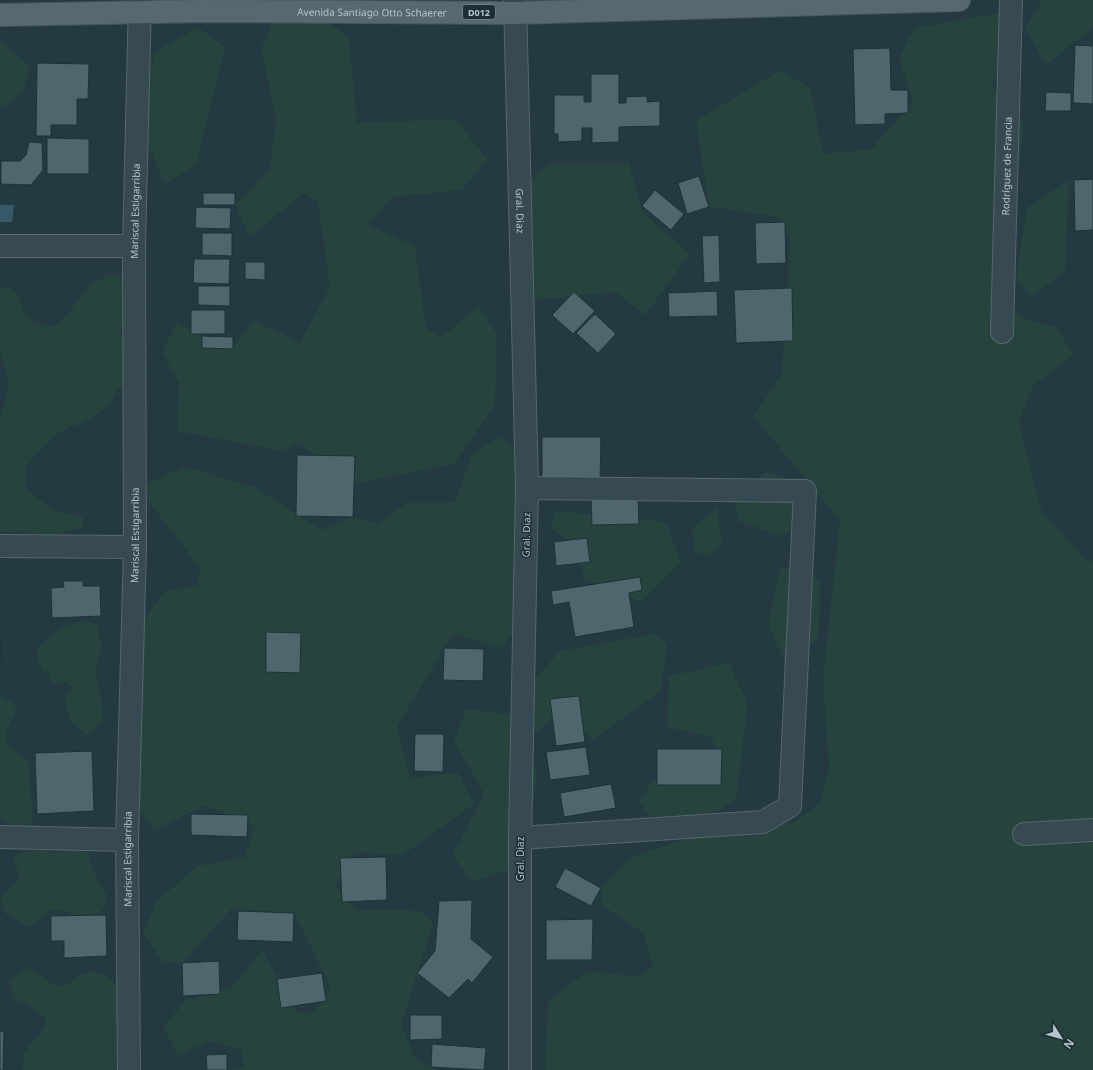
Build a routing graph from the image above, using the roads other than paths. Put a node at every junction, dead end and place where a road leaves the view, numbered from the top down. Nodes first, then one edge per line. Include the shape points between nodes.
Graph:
1 (929, 0) edge
2 (959, 0) edge
3 (1011, 0) edge
4 (202, 5) edge
5 (140, 6) edge
6 (515, 6) edge
7 (0, 15) edge
8 (0, 246) edge
9 (134, 246) junction
10 (1002, 332) dead end
11 (526, 488) junction
12 (0, 546) edge
13 (135, 547) junction
14 (1093, 830) edge
15 (1024, 834) dead end
16 (0, 837) edge
17 (520, 838) junction
18 (127, 840) junction
19 (129, 1070) edge
20 (520, 1070) edge

1 - 2 main road, Avenida Santiago Otto Schaerer / D012
1 - 6 main road, Avenida Santiago Otto Schaerer / D012
3 - 10 street, Rodríguez de Francia
4 - 5 main road, Avenida Santiago Otto Schaerer / D012
4 - 6 main road, Avenida Santiago Otto Schaerer / D012
5 - 7 main road, Avenida Santiago Otto Schaerer / D012
5 - 9 street, Mariscal Estigarribia
6 - 11 street, Gral. Diaz
8 - 9 street
9 - 13 street, Mariscal Estigarribia
11 - 17 street, Gral. Diaz
11 - 17 street via 805,491 790,806 763,822
12 - 13 street
13 - 18 street, Mariscal Estigarribia
14 - 15 street
16 - 18 street
17 - 20 street, Gral. Diaz
18 - 19 street, Mariscal Estigarribia

